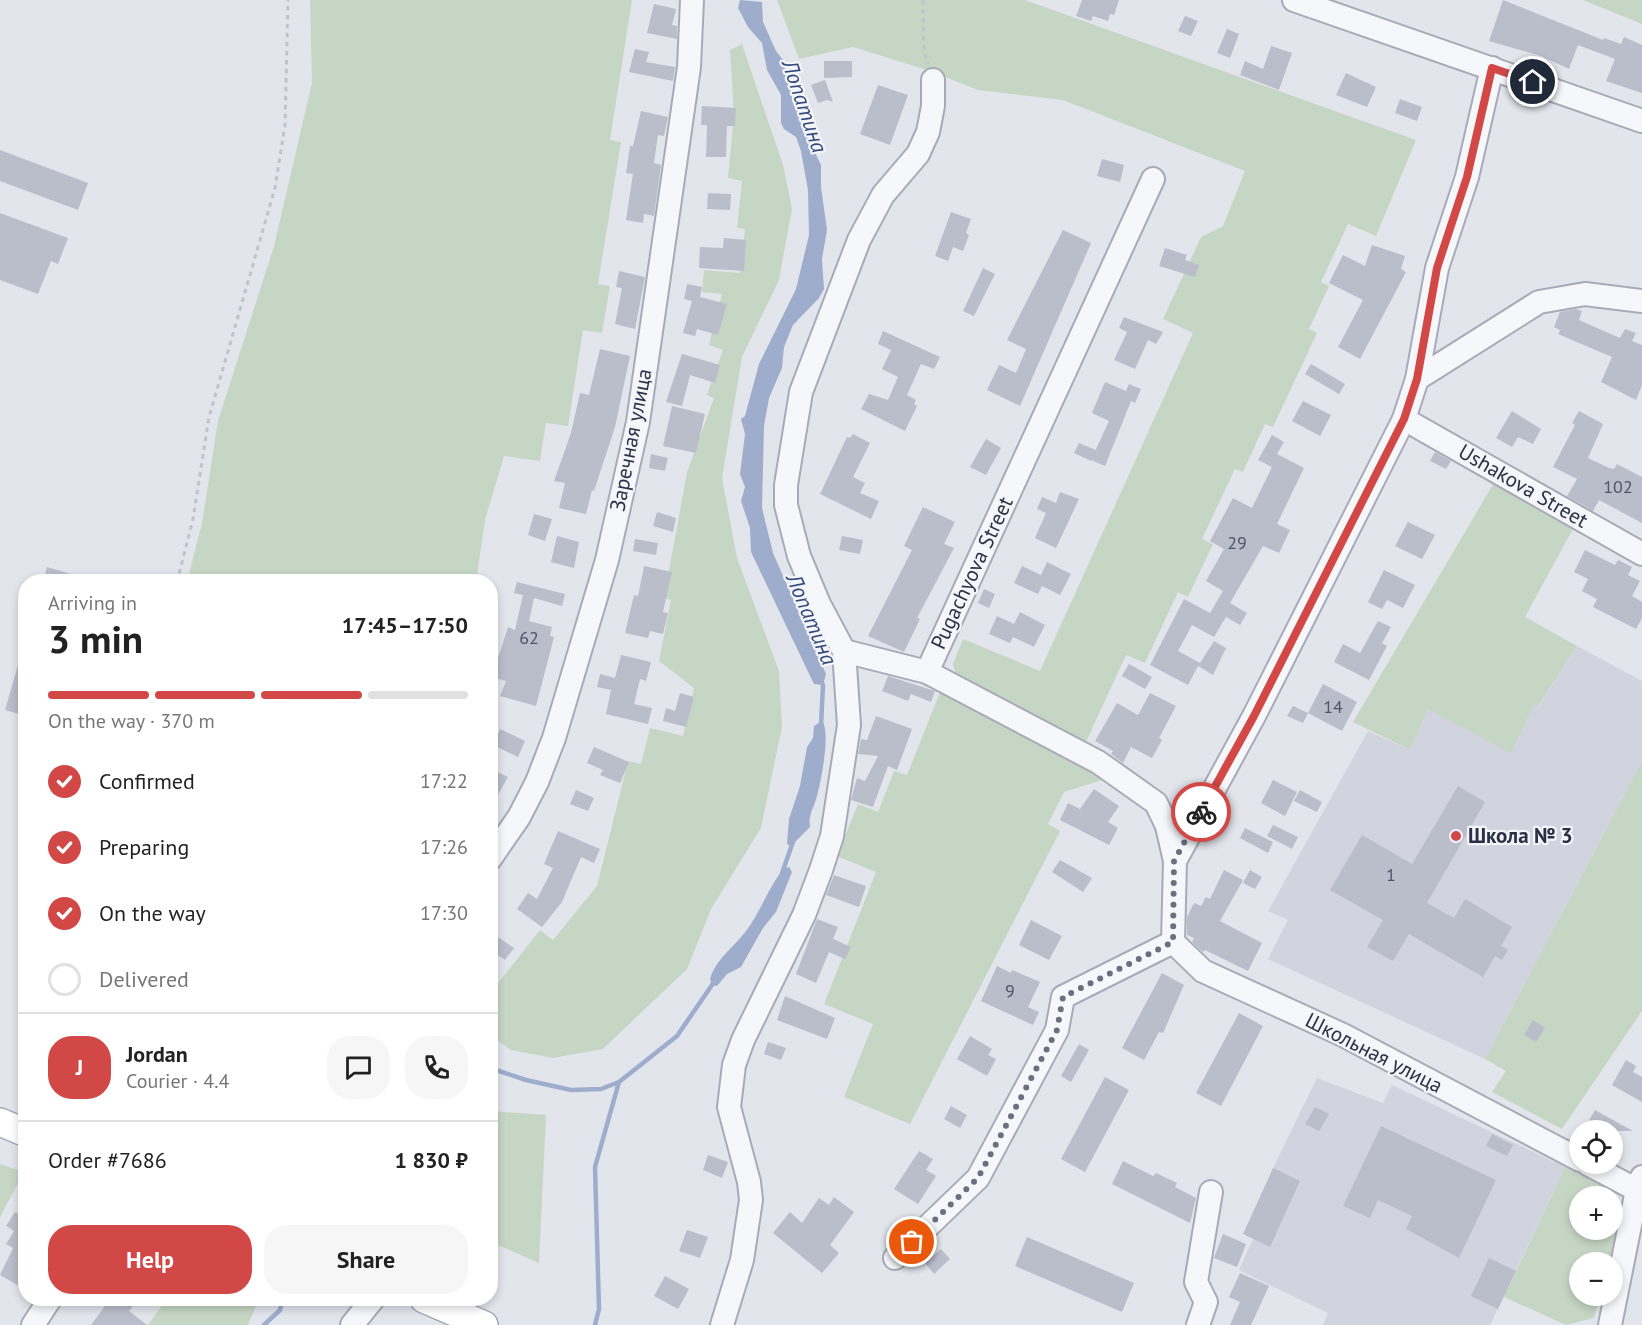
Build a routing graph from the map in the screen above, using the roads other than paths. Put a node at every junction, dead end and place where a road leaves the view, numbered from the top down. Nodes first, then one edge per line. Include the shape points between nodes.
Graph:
1 (692, 0) edge
2 (1294, 0) edge
3 (1492, 68) junction
4 (933, 80) road end
5 (1642, 122) edge
6 (1153, 179) dead end
7 (1642, 301) edge
8 (1417, 379) junction
9 (1404, 419) junction
10 (1642, 554) edge
11 (844, 651) junction
12 (927, 672) junction
13 (498, 847) edge
14 (1174, 861) junction
15 (1173, 942) junction
16 (0, 1122) edge
17 (18, 1130) edge
18 (1569, 1154) edge
19 (1615, 1174) edge
20 (1640, 1183) edge
21 (1211, 1192) dead end
22 (895, 1258) dead end
23 (45, 1306) edge
24 (367, 1306) edge
25 (440, 1306) edge
26 (33, 1325) edge
27 (352, 1325) edge
28 (484, 1325) edge
29 (722, 1325) edge
30 (1198, 1325) edge
31 (1610, 1325) edge

1 - 13 street, Заречная улица via 689,67 638,422 608,560 555,738 528,800
2 - 3 street
3 - 5 street
3 - 8 street via 1467,177 1437,268
4 - 11 street via 928,132 918,154 883,195 859,240 801,392 786,485 786,505 800,556
6 - 12 street, Pugachyova Street
7 - 8 street via 1585,294 1539,302
8 - 9 street
9 - 10 street, Ushakova Street
9 - 14 street via 1254,716
11 - 12 street
11 - 29 street via 849,725 832,836 804,915 742,1040 729,1087 729,1107 751,1200 742,1260
12 - 14 street, Pugachyova Street via 1098,762 1156,803 1167,825
14 - 15 street, Pugachyova Street
15 - 18 street, Школьная улица via 1203,971 1343,1035
15 - 22 street via 1063,997 1057,1030 978,1178
16 - 17 main road
19 - 20 street
20 - 31 street
21 - 30 street via 1196,1282 1206,1302
23 - 26 street
24 - 27 street
25 - 28 main road

